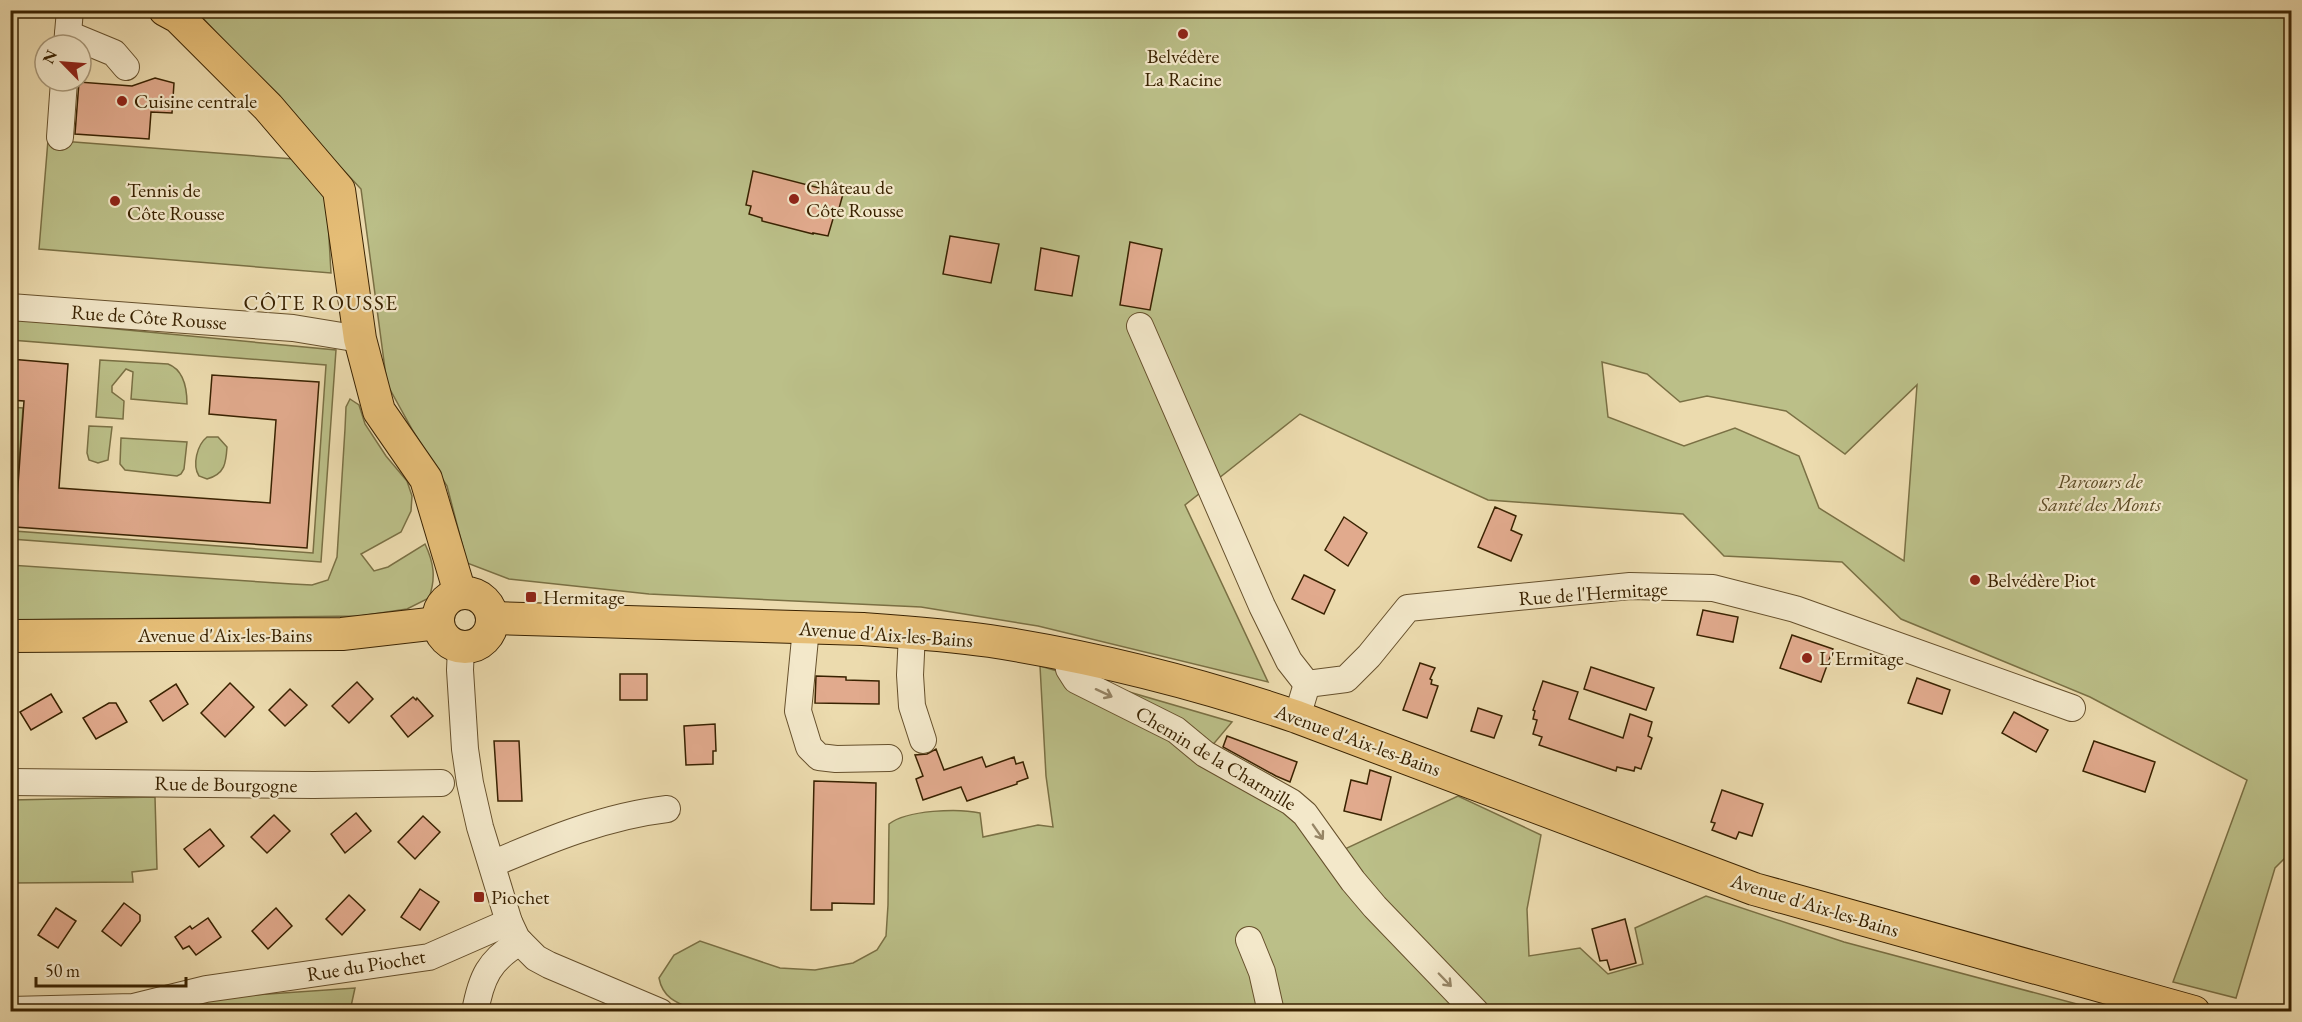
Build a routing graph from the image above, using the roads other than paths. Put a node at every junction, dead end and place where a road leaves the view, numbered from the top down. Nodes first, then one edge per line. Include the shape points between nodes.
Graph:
1 (165, 10) edge
2 (68, 30) edge
3 (126, 67) dead end
4 (63, 93) edge
5 (60, 137) dead end
6 (10, 307) edge
7 (1140, 326) dead end
8 (360, 339) junction
9 (460, 593) junction
10 (493, 618) junction
11 (438, 623) junction
12 (806, 628) junction
13 (912, 633) junction
14 (10, 636) edge
15 (461, 647) junction
16 (1066, 655) junction
17 (1306, 684) junction
18 (2072, 708) dead end
19 (1297, 717) junction
20 (923, 740) dead end
21 (889, 758) dead end
22 (10, 782) edge
23 (441, 783) dead end
24 (667, 809) dead end
25 (492, 864) junction
26 (514, 932) junction
27 (1249, 940) dead end
28 (10, 1010) edge
29 (475, 1011) edge
30 (660, 1011) edge
31 (1272, 1011) edge
32 (1476, 1011) edge
33 (2194, 1011) edge

1 - 8 main road via 178,17 268,107 339,190
2 - 3 street via 114,53
4 - 5 street
6 - 8 street, Rue de Côte Rousse via 293,328
7 - 17 street via 1262,606 1289,662
8 - 9 main road via 380,411 426,479
9 - 10 main road via 485,600
9 - 11 main road via 445,602
10 - 12 main road, Avenue d'Aix-les-Bains
10 - 15 main road via 483,641
11 - 14 main road, Avenue d'Aix-les-Bains via 342,634
11 - 15 main road via 448,642
12 - 13 main road, Avenue d'Aix-les-Bains
12 - 21 street via 798,711 808,747 819,757
13 - 16 main road, Avenue d'Aix-les-Bains via 991,641
13 - 20 street via 912,706
15 - 25 street via 470,783
16 - 19 main road, Avenue d'Aix-les-Bains via 1233,696
16 -> 32 street, Chemin de la Charmille via 1076,680 1176,730 1205,754 1291,802 1305,814 1375,907
17 - 18 street, Rue de l'Hermitage via 1346,679 1408,608 1630,586 1713,588 1795,609
17 - 19 street
19 - 33 main road, Avenue d'Aix-les-Bains via 1754,889
22 - 23 street, Rue de Bourgogne via 314,786
24 - 25 street via 646,811 556,837
25 - 26 street
26 - 28 street, Rue du Piochet via 429,957 206,988 133,1007
26 - 29 street via 480,986
26 - 30 street via 536,958
27 - 31 street

